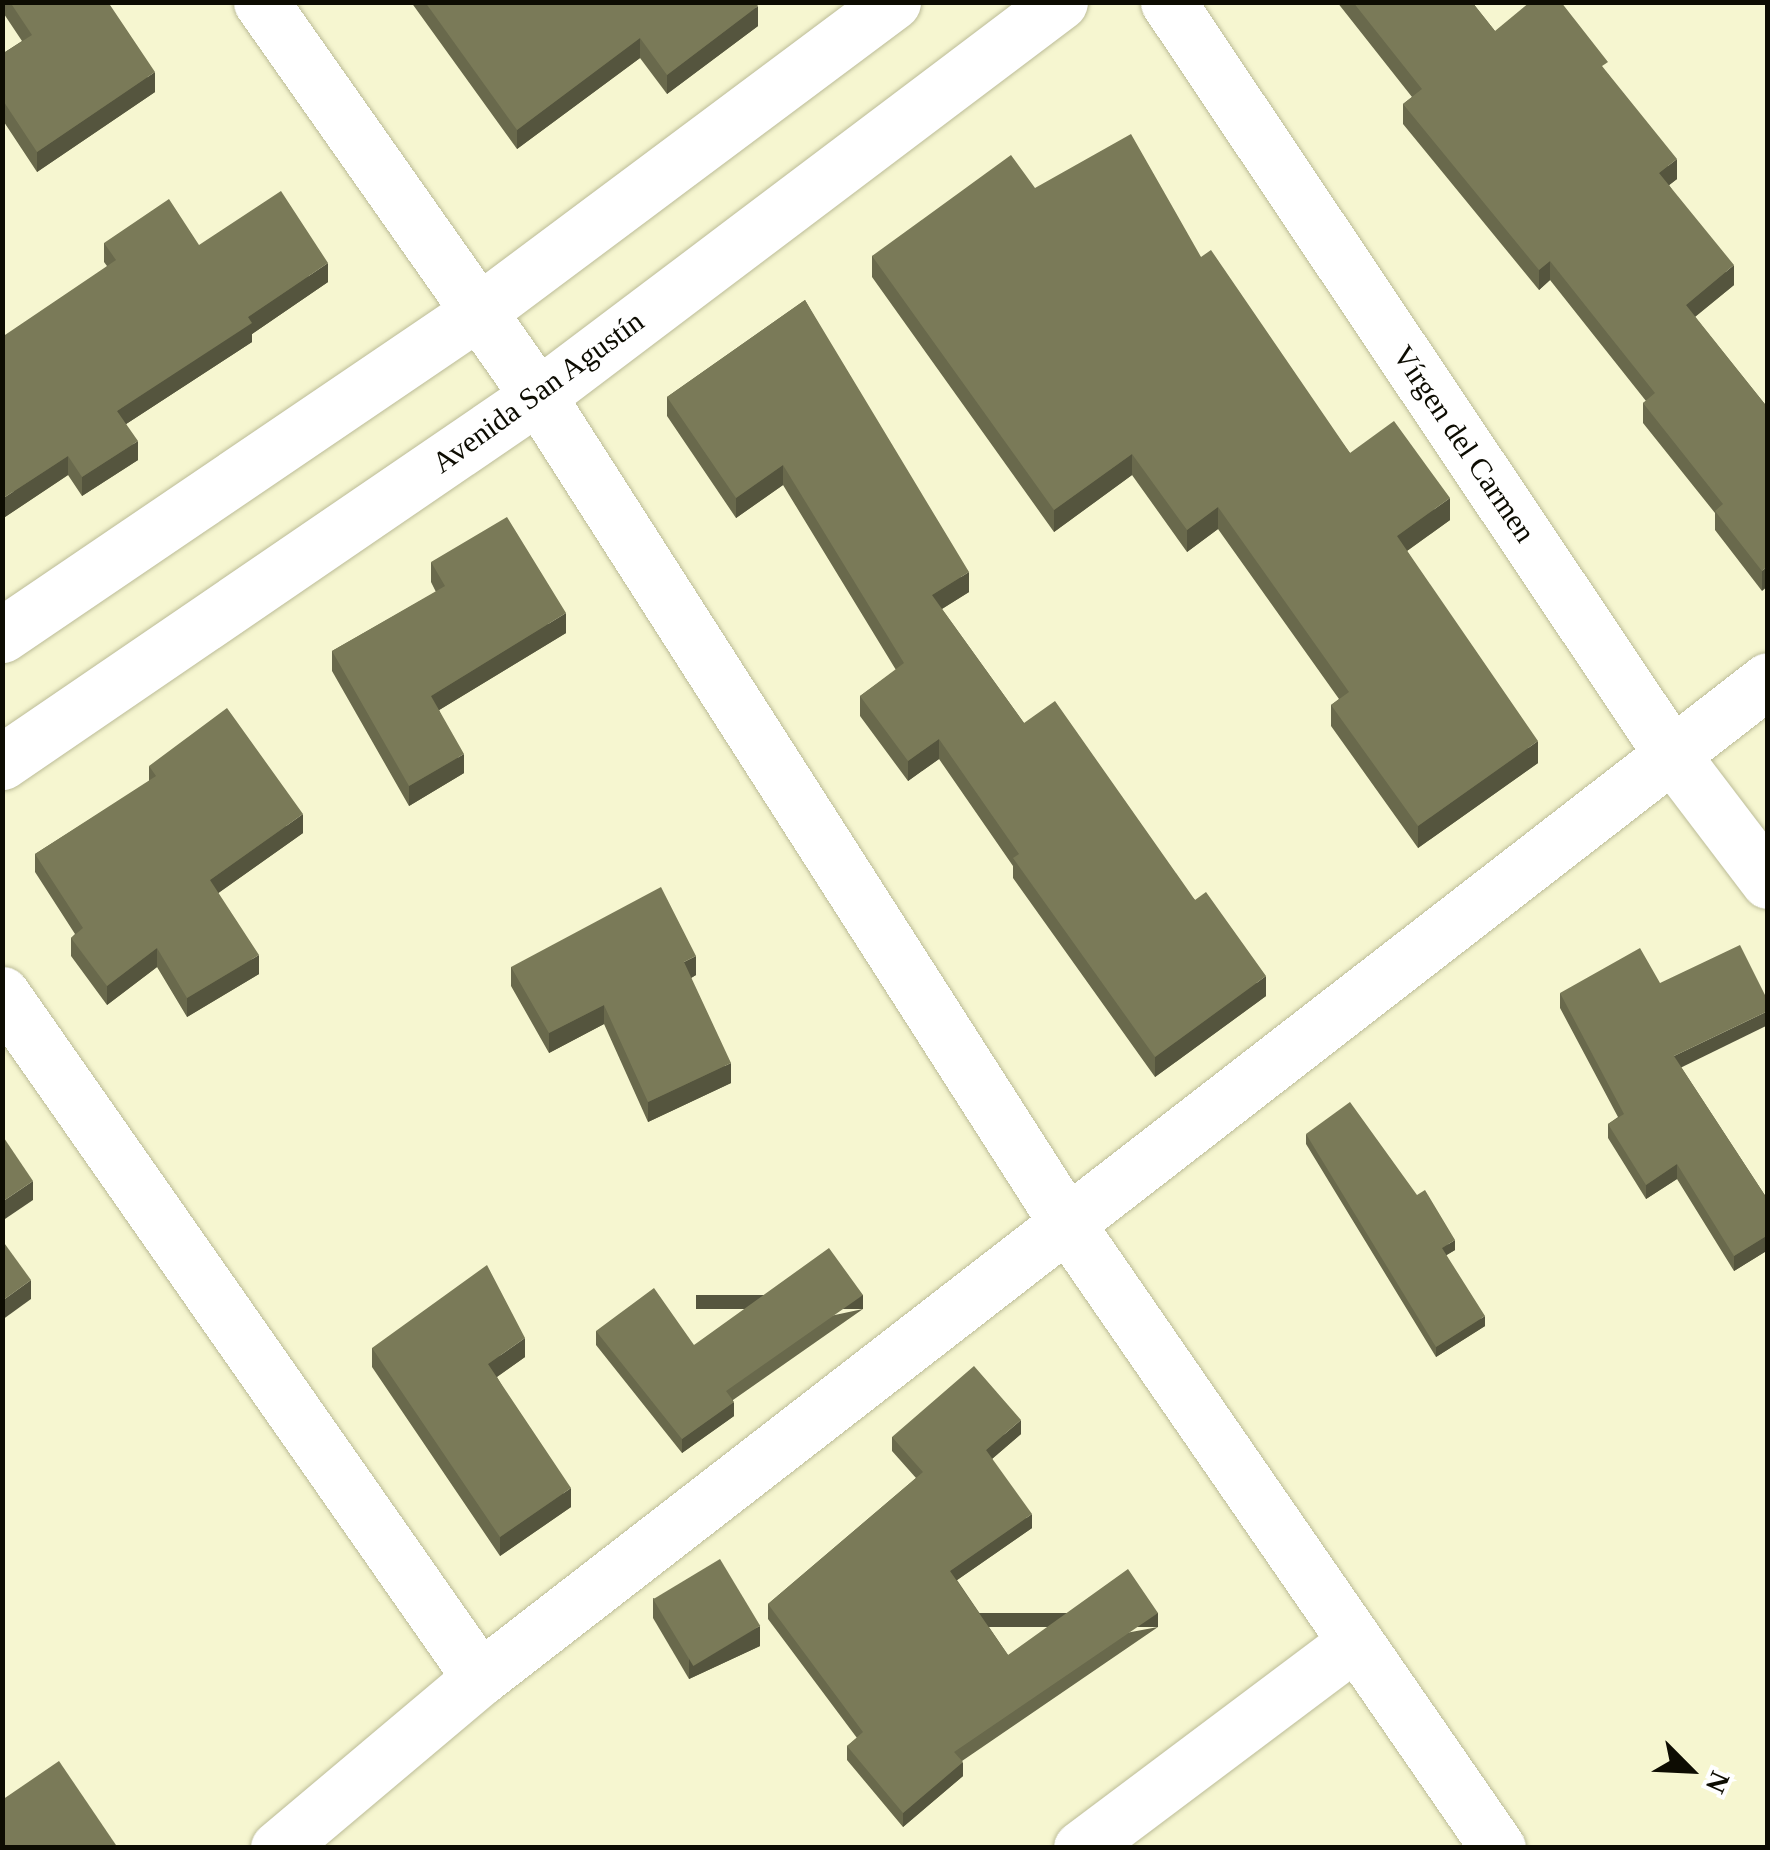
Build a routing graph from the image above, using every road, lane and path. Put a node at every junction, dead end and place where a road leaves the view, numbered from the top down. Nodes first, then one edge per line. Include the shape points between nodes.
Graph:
1 (261, 2) edge
2 (893, 2) edge
3 (1060, 2) edge
4 (1168, 2) edge
5 (478, 312) junction
6 (538, 396) junction
7 (2, 635) edge
8 (1768, 680) edge
9 (1670, 752) junction
10 (2, 762) edge
11 (1768, 881) edge
12 (2, 994) edge
13 (1068, 1225) junction
14 (1354, 1643) junction
15 (480, 1678) junction
16 (278, 1848) edge
17 (1081, 1848) edge
18 (1498, 1848) edge

1 - 5 street
2 - 5 street
3 - 6 street, Avenida San Agustín
4 - 9 street, Vírgen del Carmen
5 - 6 street
5 - 7 street
6 - 10 street, Avenida San Agustín
6 - 13 street
8 - 9 street
9 - 11 street, Vírgen del Carmen
9 - 13 street
12 - 15 street
13 - 14 street
13 - 15 street
14 - 17 street
14 - 18 street
15 - 16 street

